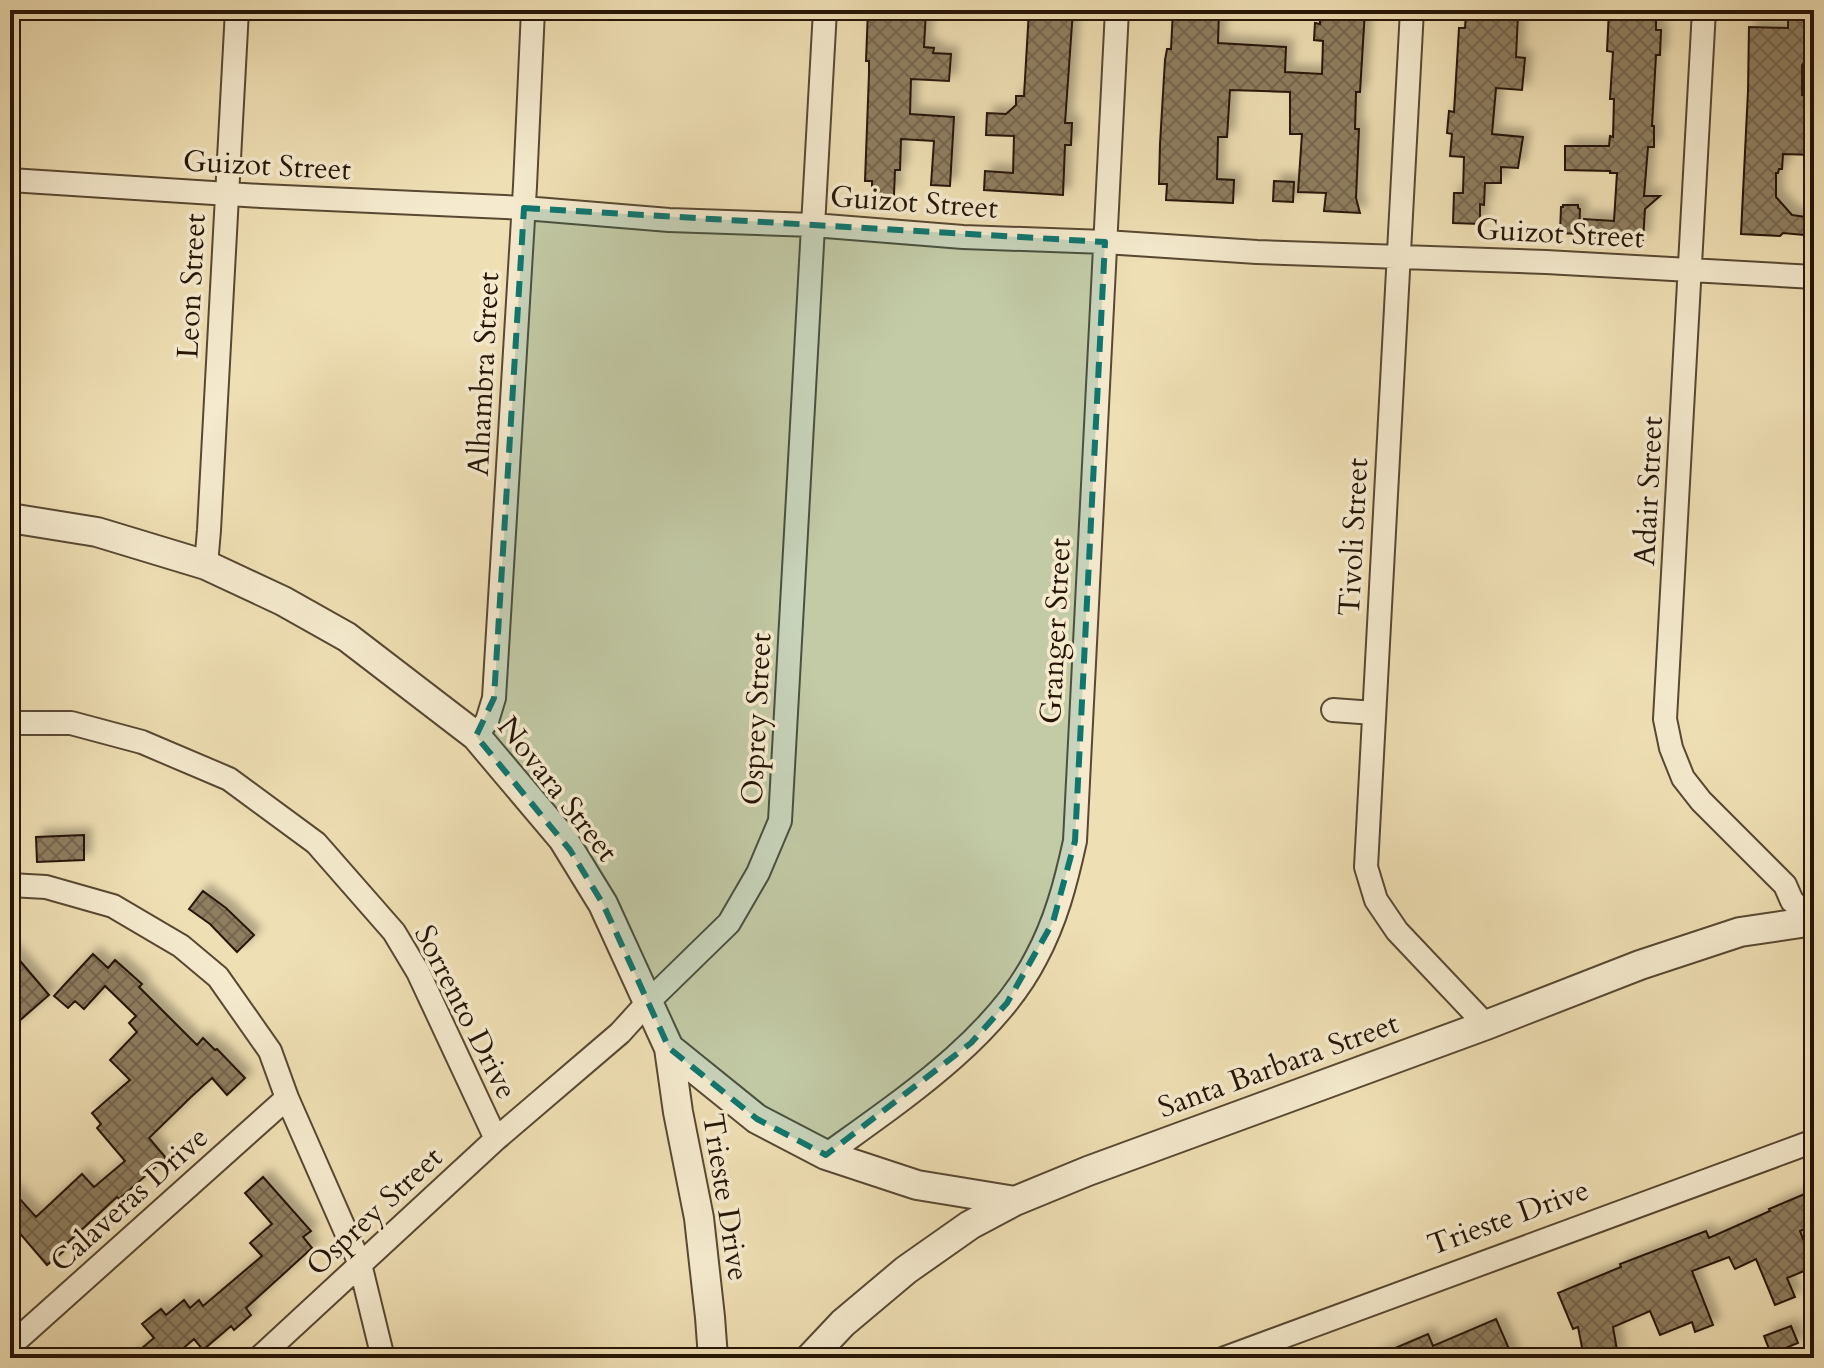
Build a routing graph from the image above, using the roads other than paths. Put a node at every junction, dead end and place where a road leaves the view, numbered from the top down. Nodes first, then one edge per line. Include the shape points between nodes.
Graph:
1 (237, 10) edge
2 (533, 10) edge
3 (825, 10) edge
4 (1117, 10) edge
5 (1412, 10) edge
6 (1704, 10) edge
7 (10, 180) edge
8 (227, 194) junction
9 (524, 208) junction
10 (813, 225) junction
11 (1105, 242) junction
12 (1398, 256) junction
13 (1690, 270) junction
14 (1814, 277) edge
15 (10, 518) edge
16 (206, 565) junction
17 (1333, 710) dead end
18 (1374, 713) junction
19 (10, 723) edge
20 (476, 736) junction
21 (10, 885) edge
22 (1814, 920) edge
23 (649, 1001) junction
24 (1486, 1025) junction
25 (669, 1048) junction
26 (287, 1098) junction
27 (496, 1139) junction
28 (1814, 1141) edge
29 (826, 1155) junction
30 (1015, 1201) junction
31 (360, 1264) junction
32 (10, 1346) edge
33 (1229, 1357) edge
34 (259, 1358) edge
35 (383, 1358) edge
36 (713, 1358) edge
37 (810, 1358) edge

1 - 8 street, Leon Street
2 - 9 street, Alhambra Street
3 - 10 street, Osprey Street
4 - 11 street, Granger Street
5 - 12 street, Tivoli Street
6 - 13 street, Adair Street
7 - 8 street, Guizot Street
8 - 9 street, Guizot Street
8 - 16 street, Leon Street
9 - 10 street, Guizot Street
9 - 20 street, Alhambra Street via 494,698
10 - 11 street, Guizot Street
10 - 23 street, Osprey Street via 780,821 729,923
11 - 12 street, Guizot Street
11 - 29 street, Granger Street via 1076,826 1066,884 1035,961 1007,1003 932,1076
12 - 13 street, Guizot Street
12 - 18 street, Tivoli Street
13 - 14 street, Guizot Street
13 - 22 street, Adair Street via 1665,719 1683,778
15 - 16 street, Novara Street via 97,532
16 - 20 street, Novara Street via 347,637
17 - 18 street
18 - 24 street, Tivoli Street via 1366,867 1376,900 1397,931
19 - 27 street, Sorrento Drive via 71,723 142,742 229,779 316,843 394,932
20 - 23 street, Novara Street via 563,839 603,904
21 - 26 street via 46,887 113,906 181,946 218,977 270,1051
22 - 24 street, Santa Barbara Street via 1740,932
23 - 25 street, Novara Street
23 - 27 street, Osprey Street via 620,1033
24 - 30 street, Santa Barbara Street
25 - 29 street, Novara Street via 757,1119
25 - 36 street, Trieste Drive via 699,1218
26 - 31 street
26 - 32 street, Calaveras Drive
27 - 31 street, Osprey Street
28 - 33 street, Trieste Drive
29 - 30 street, Novara Street via 917,1185
30 - 37 street, Santa Barbara Street via 914,1264
31 - 34 street, Osprey Street
31 - 35 street

